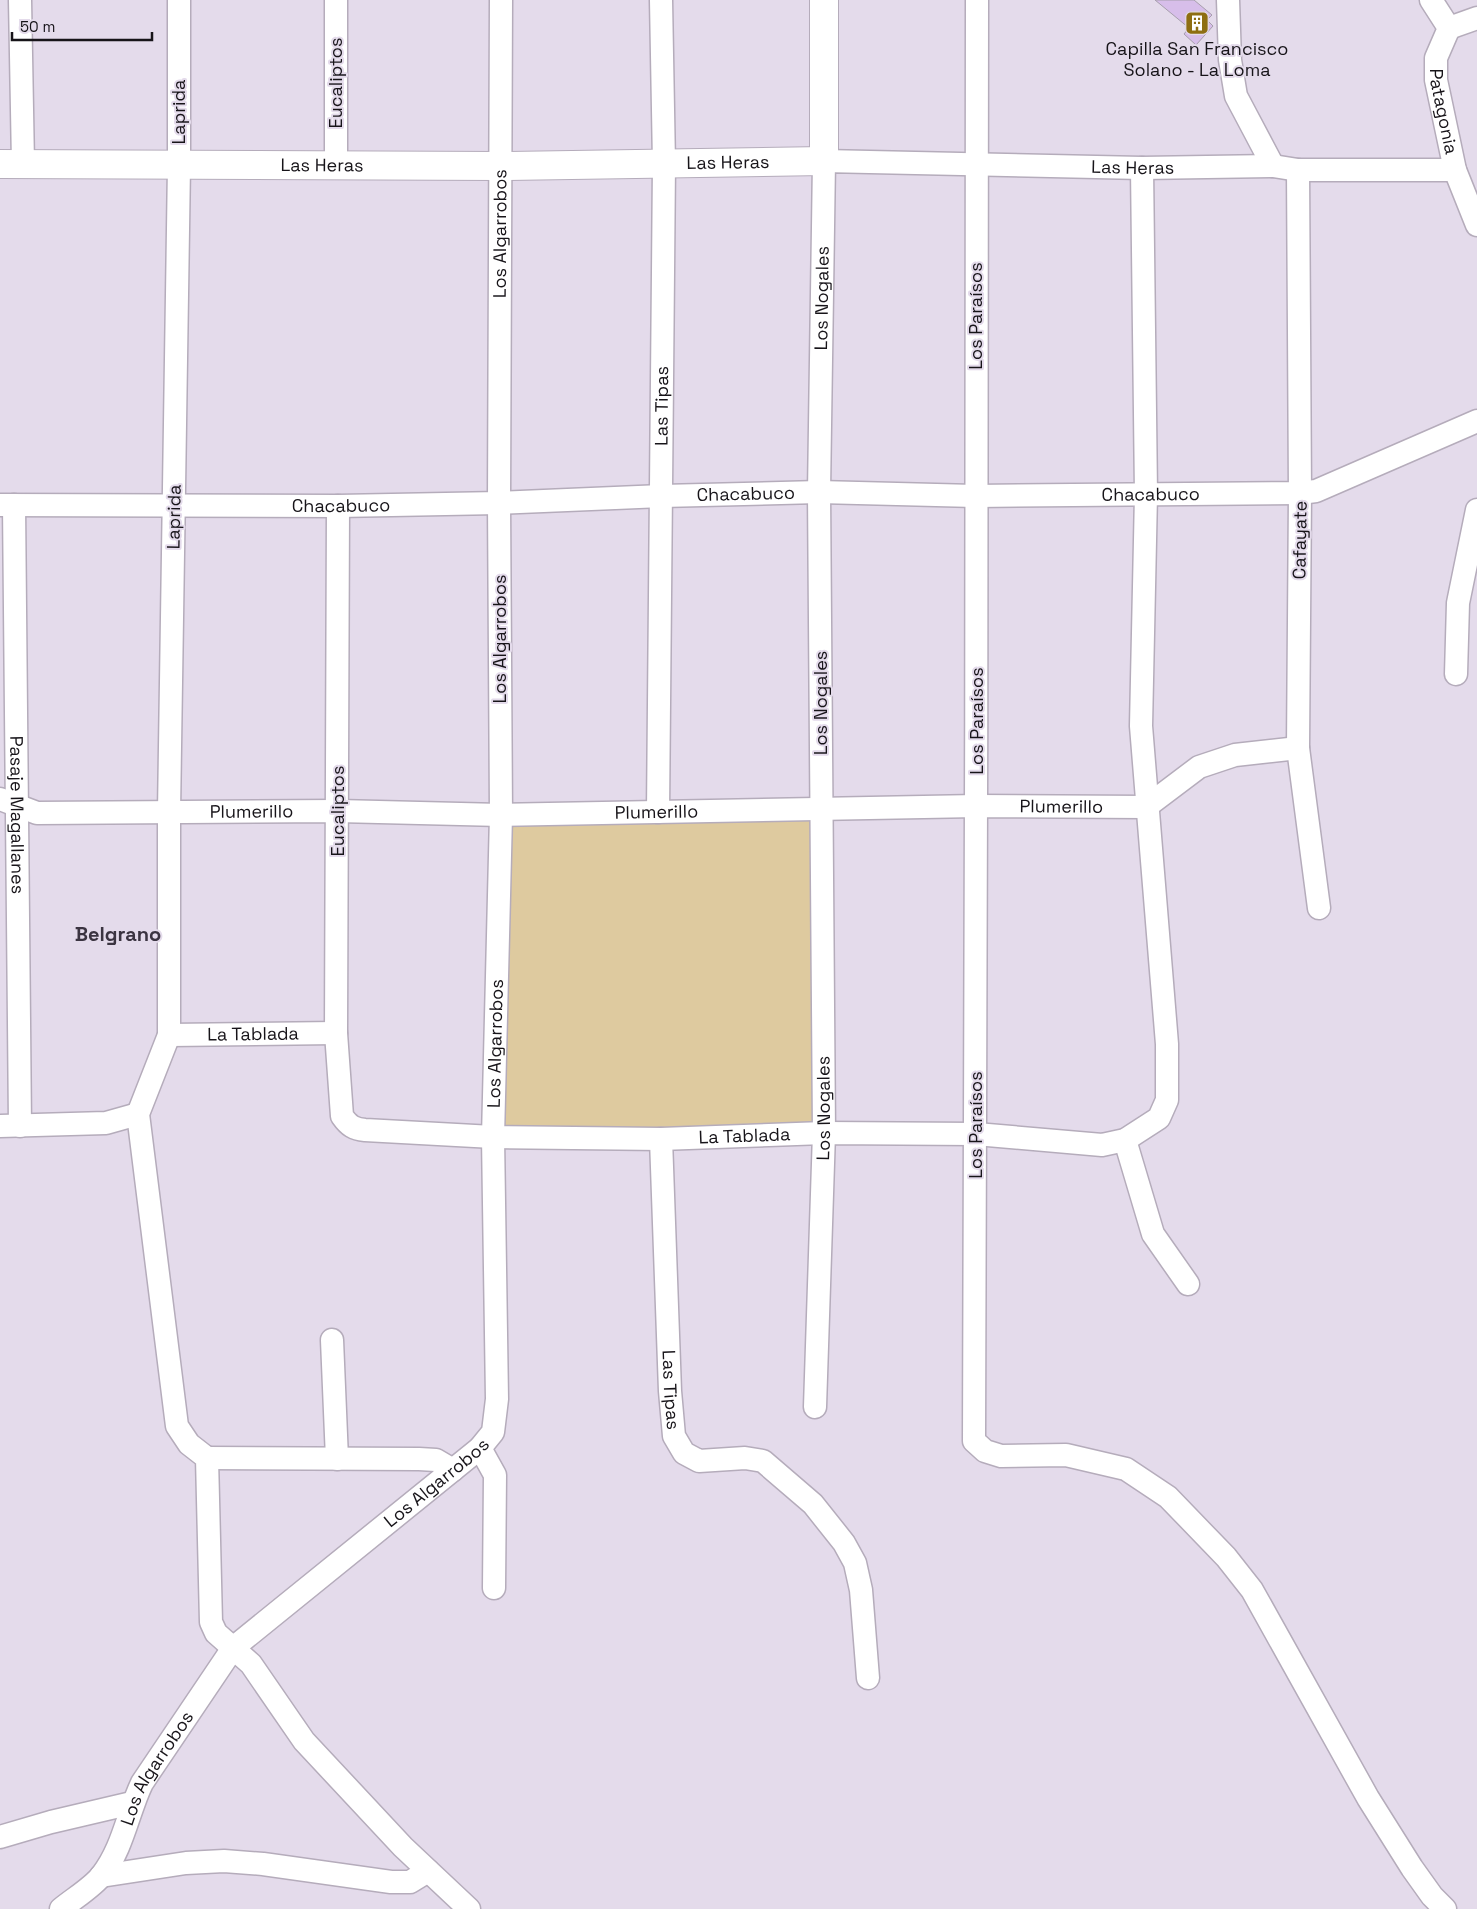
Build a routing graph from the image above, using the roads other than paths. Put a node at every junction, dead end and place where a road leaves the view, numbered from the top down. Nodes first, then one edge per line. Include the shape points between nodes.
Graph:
1 (20, 0) edge
2 (178, 0) edge
3 (336, 0) edge
4 (501, 0) edge
5 (662, 0) edge
6 (824, 0) edge
7 (977, 0) edge
8 (1228, 0) edge
9 (1431, 0) edge
10 (1477, 18) edge
11 (1449, 28) junction
12 (824, 162) junction
13 (12, 164) edge
14 (664, 164) junction
15 (977, 164) junction
16 (179, 165) junction
17 (336, 165) junction
18 (500, 166) junction
19 (1273, 166) junction
20 (1142, 168) junction
21 (1298, 170) junction
22 (1454, 170) junction
23 (1477, 225) edge
24 (1477, 421) edge
25 (819, 492) junction
26 (1300, 493) junction
27 (1146, 494) junction
28 (662, 496) junction
29 (975, 496) junction
30 (499, 503) junction
31 (7, 505) edge
32 (174, 505) junction
33 (338, 506) junction
34 (1477, 510) edge
35 (1456, 674) dead end
36 (1298, 748) junction
37 (8, 802) edge
38 (977, 806) junction
39 (1146, 807) junction
40 (822, 808) junction
41 (169, 812) junction
42 (338, 812) junction
43 (658, 812) junction
44 (500, 815) junction
45 (1319, 908) dead end
46 (336, 1033) junction
47 (169, 1035) junction
48 (138, 1114) junction
49 (342, 1116) joint
50 (10, 1126) edge
51 (824, 1134) junction
52 (976, 1134) junction
53 (494, 1137) junction
54 (661, 1139) junction
55 (1124, 1140) junction
56 (1188, 1284) dead end
57 (332, 1340) dead end
58 (815, 1406) dead end
59 (480, 1448) junction
60 (207, 1458) junction
61 (337, 1459) junction
62 (453, 1470) junction
63 (494, 1588) dead end
64 (233, 1648) junction
65 (868, 1678) dead end
66 (132, 1803) junction
67 (0, 1837) edge
68 (428, 1870) junction
69 (101, 1876) junction
70 (61, 1909) edge
71 (469, 1909) edge
72 (1445, 1909) edge

1 - 13 street
2 - 16 street, Laprida
3 - 17 street, Eucaliptos
4 - 18 street, Los Algarrobos
5 - 14 street, Las Tipas
6 - 12 street, Los Nogales
7 - 15 street, Los Paraísos
8 - 19 street via 1230,60 1236,96
9 - 11 street
10 - 11 street
11 - 22 street, Patagonia via 1436,58 1436,80
12 - 14 street, Las Heras
12 - 15 street, Las Heras
12 - 25 street, Los Nogales
13 - 16 street, Las Heras
14 - 18 street, Las Heras
14 - 28 street, Las Tipas
15 - 20 street, Las Heras
15 - 29 street, Los Paraísos
16 - 17 street, Las Heras
16 - 32 street, Laprida
17 - 18 street, Las Heras
18 - 30 street, Los Algarrobos
19 - 20 street, Las Heras
19 - 21 street, Las Heras
20 - 27 street, La Tablada
21 - 22 street, Las Heras
21 - 26 street, Cafayate
22 - 23 street, Patagonia
24 - 26 street, Chacabuco via 1316,491
25 - 28 street, Chacabuco
25 - 29 street, Chacabuco
25 - 40 street, Los Nogales
26 - 27 street, Chacabuco
26 - 36 street, Cafayate
27 - 29 street, Chacabuco
27 - 39 street, La Tablada via 1141,726
28 - 30 street, Chacabuco
28 - 43 street, Las Tipas
29 - 38 street, Los Paraísos
30 - 33 street, Chacabuco
30 - 44 street, Los Algarrobos
31 - 32 street, Chacabuco
31 - 37 street, Pasaje Magallanes
32 - 33 street, Chacabuco
32 - 41 street, Laprida
33 - 42 street, Eucaliptos
34 - 35 street via 1458,603
36 - 39 street via 1235,755 1199,767
36 - 45 street, Cafayate
37 - 41 street, Plumerillo via 37,812
37 - 50 street, Pasaje Magallanes
38 - 39 street, Plumerillo
38 - 40 street, Plumerillo
38 - 52 street, Los Paraísos
39 - 55 street, La Tablada via 1167,1044 1167,1100 1158,1118
40 - 43 street, Plumerillo
40 - 51 street, Los Nogales
41 - 42 street, Plumerillo
41 - 47 street, Laprida
42 - 44 street, Plumerillo
42 - 46 street, Eucaliptos
43 - 44 street, Plumerillo
44 - 53 street, Los Algarrobos
46 - 47 street, La Tablada
46 - 49 street, Eucaliptos
47 - 48 street
48 - 50 street via 106,1123
48 - 60 street via 177,1426 189,1444
49 - 53 street, La Tablada via 354,1128
51 - 52 street, La Tablada
51 - 54 street, La Tablada
51 - 58 street, Los Nogales
52 - 55 street, La Tablada via 1102,1145
52 - 72 street, Los Paraísos via 974,1441 985,1451 1001,1456 1066,1455 1126,1469 1168,1497 1226,1557 1252,1590 1368,1798 1412,1868
53 - 54 street, La Tablada
53 - 59 street, Los Algarrobos via 497,1399 493,1432
54 - 65 street, Las Tipas via 674,1436 684,1453 699,1461 745,1458 763,1461 814,1504 855,1563 861,1590
55 - 56 street via 1153,1234
57 - 61 street
59 - 62 street, Los Algarrobos
59 - 63 street via 495,1476
60 - 61 street
60 - 64 street via 211,1622 216,1633
61 - 62 street via 436,1460
62 - 64 street, Los Algarrobos
64 - 66 street, Los Algarrobos via 142,1782
64 - 68 street via 251,1664 304,1741
66 - 67 street
66 - 69 street, Los Algarrobos via 115,1856
68 - 69 street via 410,1882 391,1882 224,1861 186,1863
68 - 71 street
69 - 70 street, Los Algarrobos

